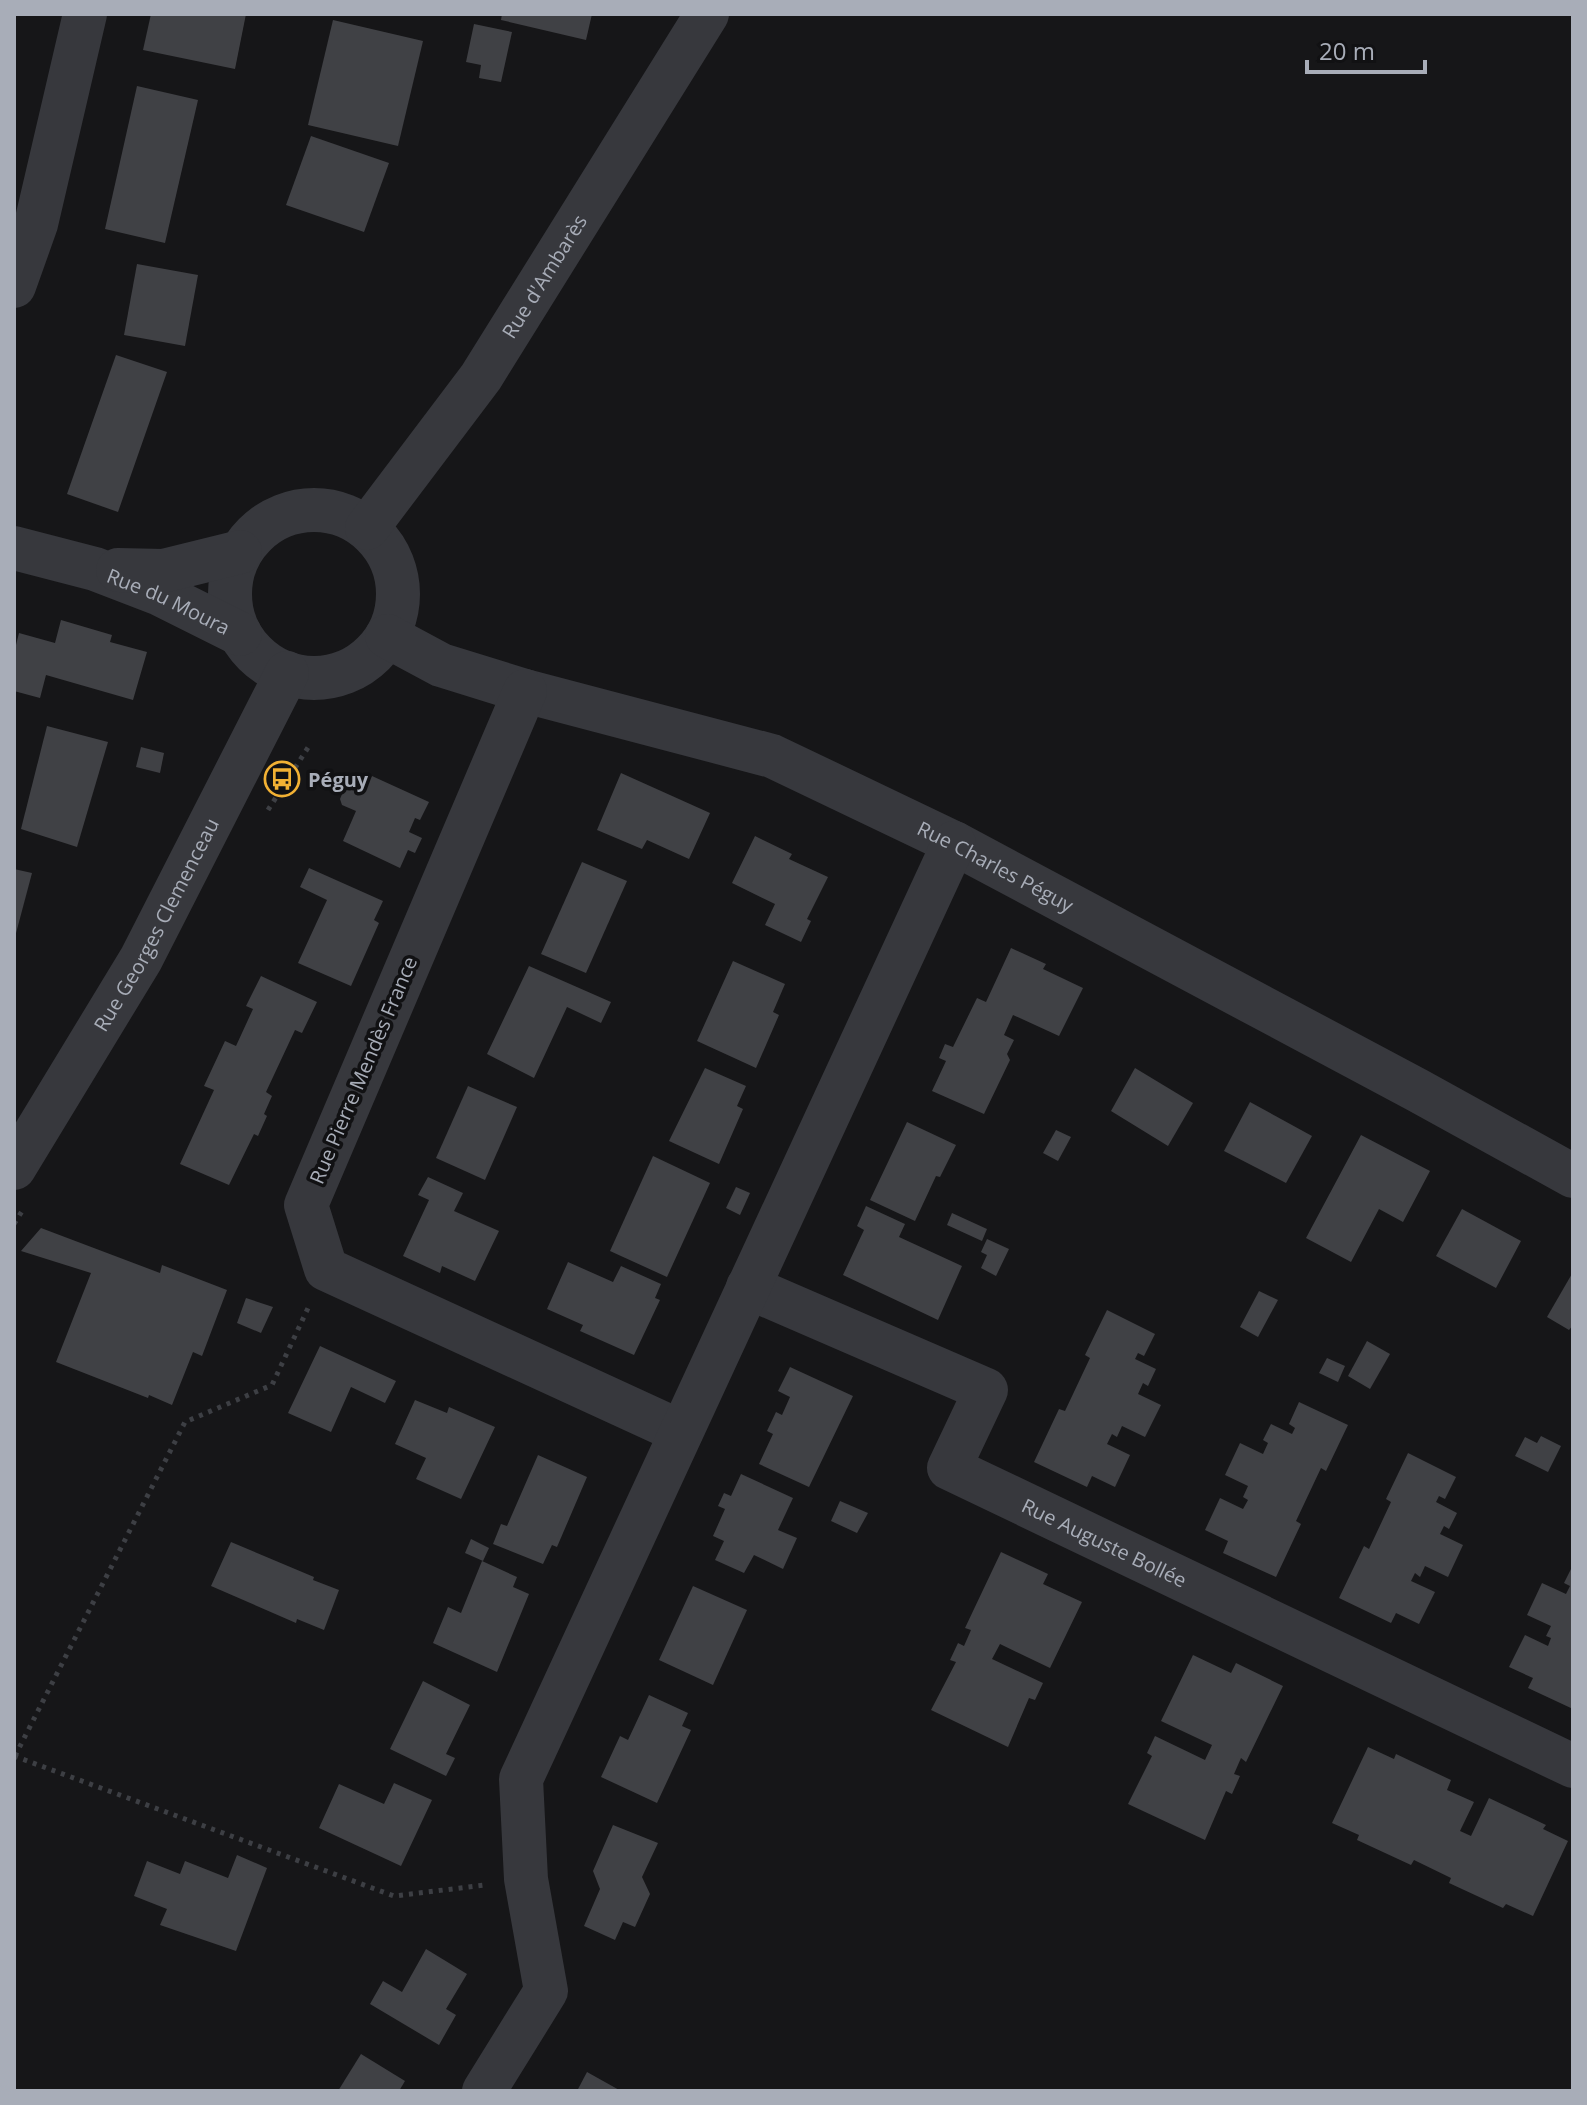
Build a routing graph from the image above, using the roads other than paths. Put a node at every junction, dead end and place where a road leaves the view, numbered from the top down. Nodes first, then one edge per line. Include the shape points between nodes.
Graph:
1 (85, 14) edge
2 (707, 14) edge
3 (14, 286) edge
4 (367, 528) junction
5 (14, 548) edge
6 (240, 552) junction
7 (95, 569) junction
8 (240, 634) junction
9 (387, 636) junction
10 (287, 673) junction
11 (525, 691) junction
12 (954, 843) junction
13 (14, 1168) edge
14 (1573, 1176) edge
15 (748, 1287) junction
16 (681, 1432) junction
17 (1573, 1766) edge
18 (484, 2091) edge

1 - 3 street via 36,224
2 - 4 street, Rue d'Ambarès via 481,377
4 - 6 street via 341,514 312,509 284,515 259,530
4 - 9 street via 385,549 396,574 398,596
5 - 7 street, Rue du Moura
6 - 7 street, Rue du Moura via 163,571
6 - 8 street via 231,579 231,607
7 - 8 street, Rue du Moura
8 - 10 street via 252,651
9 - 10 street via 353,668 309,677
9 - 11 street, Rue Charles Péguy via 441,665
10 - 13 street, Rue Georges Clemenceau via 141,959
11 - 12 street, Rue Charles Péguy via 772,756
11 - 16 street, Rue Pierre Mendès France via 306,1205 326,1269
12 - 14 street, Rue Charles Péguy
12 - 15 street
15 - 16 street
15 - 17 street, Rue Auguste Bollée via 986,1390 949,1468
16 - 18 street via 521,1779 526,1879 546,1991

